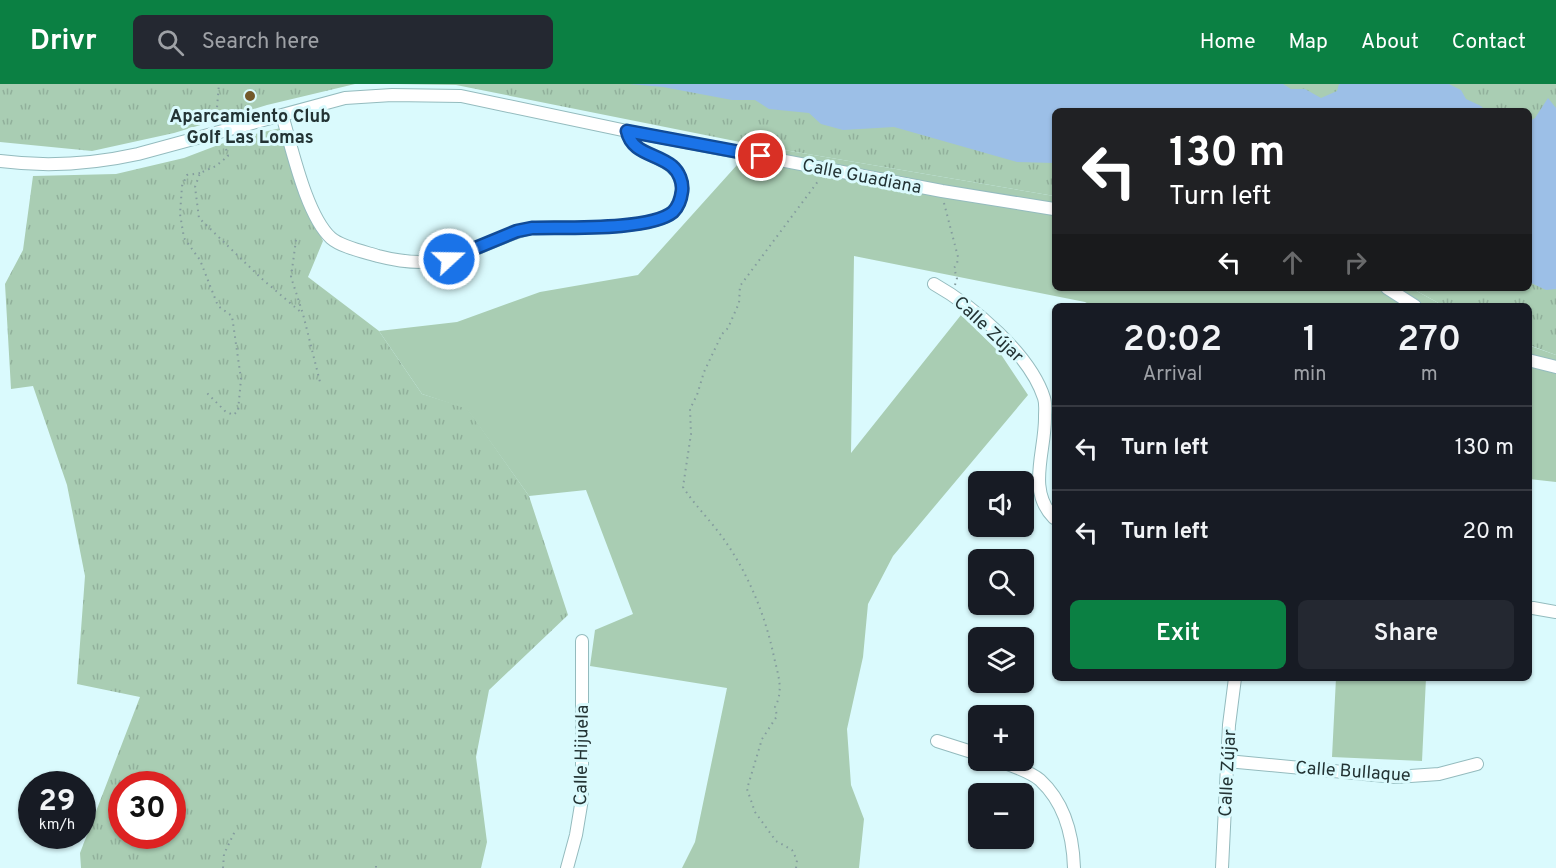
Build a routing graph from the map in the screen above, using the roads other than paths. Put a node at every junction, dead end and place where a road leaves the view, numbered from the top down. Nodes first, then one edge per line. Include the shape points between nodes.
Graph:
1 (282, 115) junction
2 (627, 131) junction
3 (0, 161) edge
4 (1052, 209) edge
5 (934, 284) dead end
6 (1392, 291) edge
7 (1410, 303) edge
8 (1532, 361) edge
9 (1556, 368) edge
10 (1052, 516) edge
11 (1533, 608) dead end
12 (1556, 612) edge
13 (582, 641) dead end
14 (1235, 681) edge
15 (937, 741) dead end
16 (968, 751) edge
17 (1227, 761) junction
18 (1477, 764) dead end
19 (1022, 771) edge
20 (567, 868) edge
21 (1074, 868) edge
22 (1222, 868) edge

1 - 2 street, Calle Guadiana via 345,98 461,96
1 - 2 street via 306,196 332,238 379,256 417,262 449,259 532,228 637,224 668,215 681,201 679,174 672,166 638,149 629,141
1 - 3 street, Calle Guadiana via 105,161
2 - 4 street, Calle Guadiana
5 - 10 street, Calle Zújar via 988,323 1028,365 1045,399 1046,434 1038,472 1040,493
6 - 7 street
8 - 9 street
11 - 12 street
13 - 20 street, Calle Hijuela via 582,799
14 - 17 street, Calle Zújar
15 - 16 street
17 - 18 street, Calle Bullaque via 1396,777 1439,774
17 - 22 street, Calle Zújar
19 - 21 street via 1038,778 1062,807 1073,846

